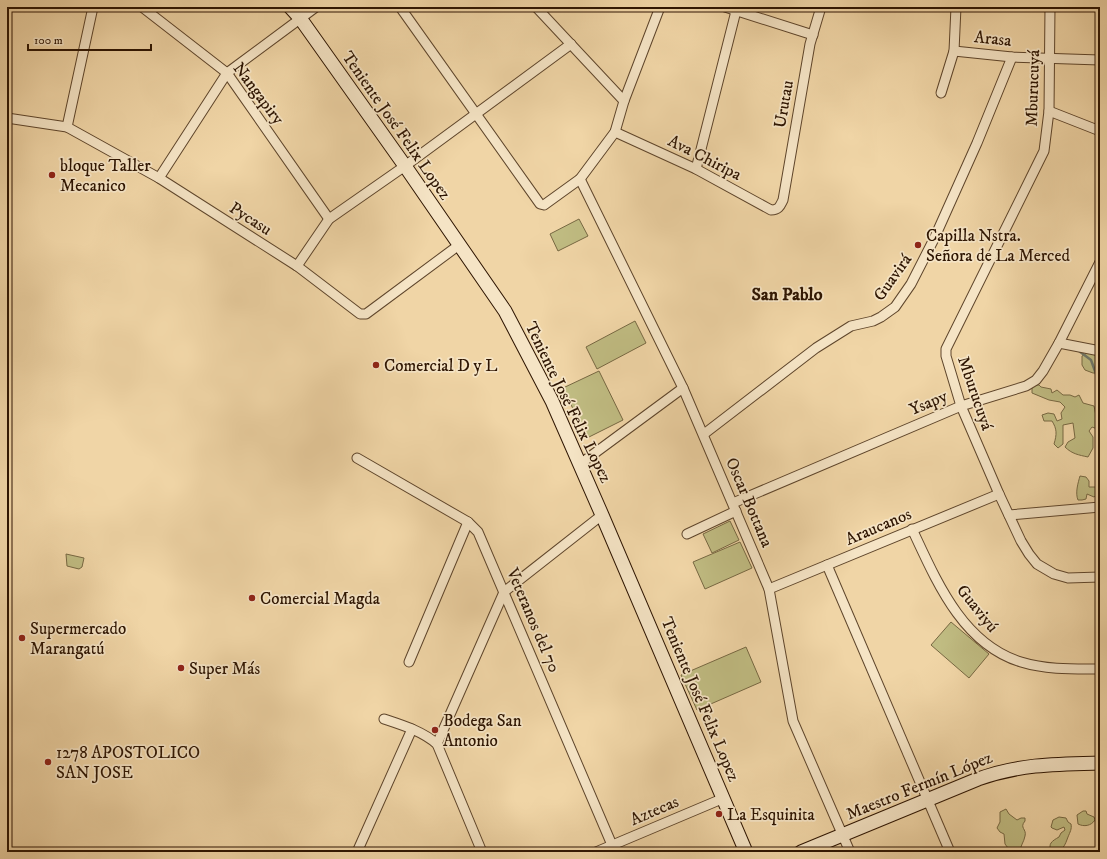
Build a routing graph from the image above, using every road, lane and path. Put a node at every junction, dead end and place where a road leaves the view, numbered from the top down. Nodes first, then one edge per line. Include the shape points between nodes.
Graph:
1 (93, 7) edge
2 (142, 7) edge
3 (290, 7) edge
4 (316, 7) edge
5 (400, 7) edge
6 (536, 7) edge
7 (660, 7) edge
8 (725, 7) edge
9 (821, 7) edge
10 (956, 7) edge
11 (1050, 7) edge
12 (736, 11) junction
13 (300, 18) junction
14 (813, 34) junction
15 (570, 44) junction
16 (954, 51) junction
17 (1012, 57) junction
18 (1050, 59) junction
19 (1100, 60) edge
20 (227, 73) junction
21 (941, 94) dead end
22 (624, 102) junction
23 (1050, 111) junction
24 (475, 114) junction
25 (7, 118) edge
26 (67, 127) junction
27 (1100, 131) edge
28 (615, 132) junction
29 (405, 166) junction
30 (696, 169) junction
31 (159, 178) junction
32 (580, 179) junction
33 (780, 207) joint
34 (329, 219) junction
35 (459, 245) junction
36 (1100, 262) edge
37 (297, 266) junction
38 (1059, 343) junction
39 (1100, 351) edge
40 (683, 388) junction
41 (961, 406) junction
42 (704, 434) junction
43 (357, 458) dead end
44 (580, 464) junction
45 (999, 494) junction
46 (735, 507) junction
47 (1100, 507) edge
48 (602, 515) junction
49 (1009, 515) junction
50 (468, 522) junction
51 (912, 529) junction
52 (687, 534) dead end
53 (827, 565) junction
54 (1100, 577) edge
55 (770, 589) junction
56 (504, 592) junction
57 (409, 662) dead end
58 (1100, 669) edge
59 (384, 719) dead end
60 (412, 729) junction
61 (437, 744) junction
62 (1100, 763) edge
63 (724, 798) junction
64 (927, 800) junction
65 (843, 835) junction
66 (614, 848) edge
67 (357, 852) edge
68 (482, 852) edge
69 (596, 852) edge
70 (746, 852) edge
71 (802, 852) edge
72 (850, 852) edge
73 (950, 852) edge

1 - 26 street
2 - 20 street, Nangapiry
3 - 13 main road, Teniente José Felix Lopez
4 - 13 street
5 - 24 street
6 - 15 street
7 - 22 street
8 - 12 street
9 - 14 street, Urutau
10 - 16 street
11 - 18 street, Mburucuyá
12 - 14 street
12 - 30 street
13 - 20 street
13 - 29 main road, Teniente José Felix Lopez
14 - 33 street, Urutau
15 - 22 street
15 - 24 street
16 - 17 street, Arasa
16 - 21 street
17 - 18 street, Arasa
17 - 42 street, Guavirá via 934,239 911,284 895,306 881,317 851,326 816,348
18 - 19 street, Arasa
18 - 23 street, Mburucuyá
20 - 31 street
20 - 34 street, Nangapiry
22 - 28 street
23 - 27 street
23 - 41 street, Mburucuyá via 1042,156 946,349
24 - 29 street
24 - 32 street via 540,204 544,205
25 - 26 street, Pycasu
26 - 31 street, Pycasu
28 - 30 street, Ava Chiripa
28 - 32 street
29 - 34 street
29 - 35 main road, Teniente José Felix Lopez
30 - 33 street, Ava Chiripa via 771,210
31 - 37 street, Pycasu
32 - 40 street, Oscar Bottana
34 - 37 street
35 - 37 street, Pycasu via 366,314 360,314
35 - 44 main road, Teniente José Felix Lopez via 505,310 552,401
36 - 38 street, Ysapy
38 - 39 street
38 - 41 street, Ysapy via 1036,380 1026,386
40 - 42 street, Oscar Bottana
40 - 44 street
41 - 45 street, Mburucuyá
41 - 46 street, Ysapy
42 - 46 street, Oscar Bottana
43 - 50 street, Veteranos del 70
44 - 48 main road, Teniente José Felix Lopez
45 - 49 street, Mburucuyá
45 - 51 street, Araucanos
46 - 52 street, Ysapy
46 - 55 street, Oscar Bottana
47 - 49 street
48 - 56 street
48 - 63 main road, Teniente José Felix Lopez
49 - 54 street, Mburucuyá via 1021,541 1037,564 1054,574 1068,578
50 - 56 street, Veteranos del 70 via 478,532
50 - 57 street
51 - 53 street, Araucanos
51 - 58 street, Guaviyú via 949,602 968,627 991,648 1020,662 1041,667
53 - 55 street, Araucanos
53 - 64 street
55 - 65 street, Oscar Bottana via 793,721
56 - 61 street
56 - 66 street, Veteranos del 70
59 - 60 street
60 - 61 street
60 - 67 street
61 - 68 street
62 - 64 main road, Maestro Fermín López via 1036,765 1005,770
63 - 66 street, Aztecas
63 - 70 main road, Teniente José Felix Lopez
64 - 65 main road, Maestro Fermín López
64 - 73 street
65 - 71 main road, Maestro Fermín López
65 - 72 street, Oscar Bottana
66 - 69 street, Aztecas

